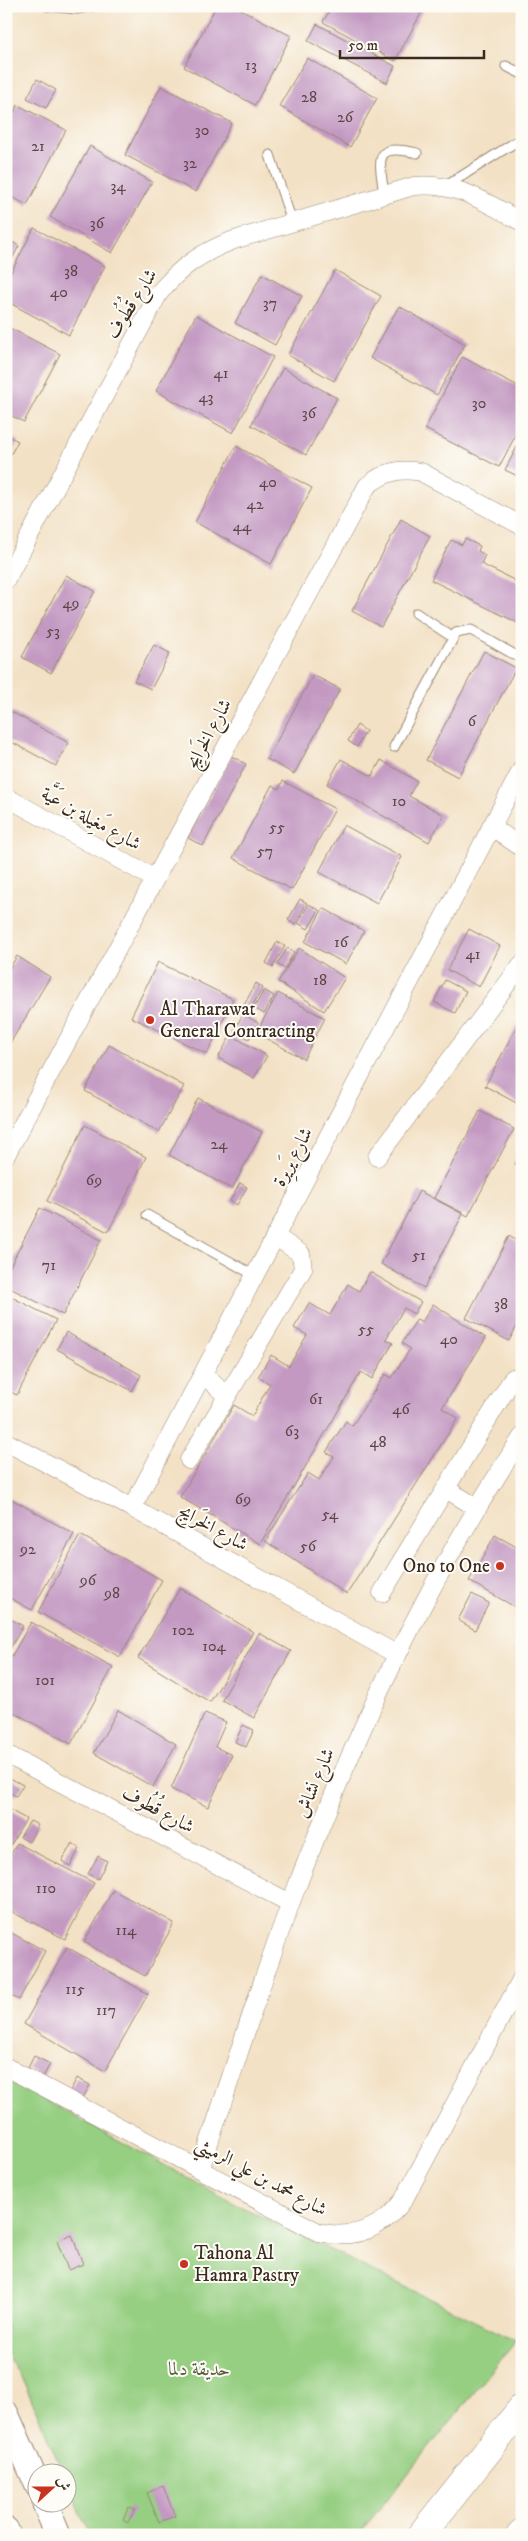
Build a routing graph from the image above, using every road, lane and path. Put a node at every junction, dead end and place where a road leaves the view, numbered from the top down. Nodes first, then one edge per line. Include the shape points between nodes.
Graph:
1 (46, 6) edge
2 (94, 6) edge
3 (506, 66) dead end
4 (522, 74) edge
5 (522, 138) edge
6 (417, 153) dead end
7 (270, 155) dead end
8 (446, 186) junction
9 (384, 194) junction
10 (292, 222) junction
11 (522, 222) edge
12 (522, 526) edge
13 (6, 580) edge
14 (416, 613) dead end
15 (452, 637) junction
16 (522, 659) edge
17 (394, 747) dead end
18 (522, 769) edge
19 (6, 797) edge
20 (491, 826) junction
21 (522, 848) edge
22 (155, 879) junction
23 (522, 964) edge
24 (6, 1155) edge
25 (377, 1157) dead end
26 (147, 1215) dead end
27 (276, 1236) junction
28 (254, 1275) junction
29 (203, 1374) junction
30 (513, 1378) dead end
31 (227, 1396) junction
32 (522, 1437) edge
33 (6, 1442) edge
34 (189, 1460) dead end
35 (446, 1489) junction
36 (476, 1507) junction
37 (132, 1508) junction
38 (382, 1593) dead end
39 (396, 1654) junction
40 (6, 1754) edge
41 (290, 1903) junction
42 (522, 1978) edge
43 (6, 2067) edge
44 (200, 2169) junction
45 (522, 2408) edge
46 (6, 2414) edge
47 (28, 2464) edge
48 (49, 2514) edge
49 (6, 2530) edge
50 (8, 2535) edge
51 (58, 2535) edge
52 (421, 2535) edge

1 - 2 lane via 77,10
3 - 4 lane
5 - 8 lane
6 - 9 lane via 396,148 383,154 380,167
7 - 10 lane
8 - 9 street, شارع قُطُوف via 414,186
8 - 11 street, شارع قُطُوف via 471,194
9 - 10 street, شارع قُطُوف
10 - 13 street, شارع قُطُوف via 212,248 180,270 159,293
12 - 22 street, شارع الخَرايِج via 421,472 392,471 367,486
14 - 15 lane
15 - 16 lane via 460,630 471,630
15 - 17 lane
18 - 20 street, شارع يَريِرة
19 - 22 street, شارع مَغِيلة بن عَيَّة
20 - 21 street
20 - 27 street, شارع يَريِرة
22 - 24 street, شارع الخَرايِج
23 - 25 street
26 - 28 lane
27 - 28 street, شارع يَريِرة
27 - 31 street via 301,1254 303,1269
28 - 29 street, شارع يَريِرة
29 - 31 street
29 - 37 street, شارع يَريِرة
30 - 35 street
31 - 34 street
32 - 36 street, شارع نشاش
33 - 37 street, شارع الخَرايِج
35 - 36 street
35 - 38 street
36 - 39 street, شارع نشاش
37 - 39 street, شارع الخَرايِج
39 - 41 street, شارع نشاش via 328,1806
40 - 41 street, شارع قُطُوف
41 - 44 street, شارع نشاش
42 - 44 street, شارع محمد بن علي الرميثي via 404,2199 386,2220 373,2228 346,2236 318,2232
43 - 44 street, شارع محمد بن علي الرميثي
45 - 52 main road
46 - 47 main road
48 - 51 main road
49 - 50 main road

